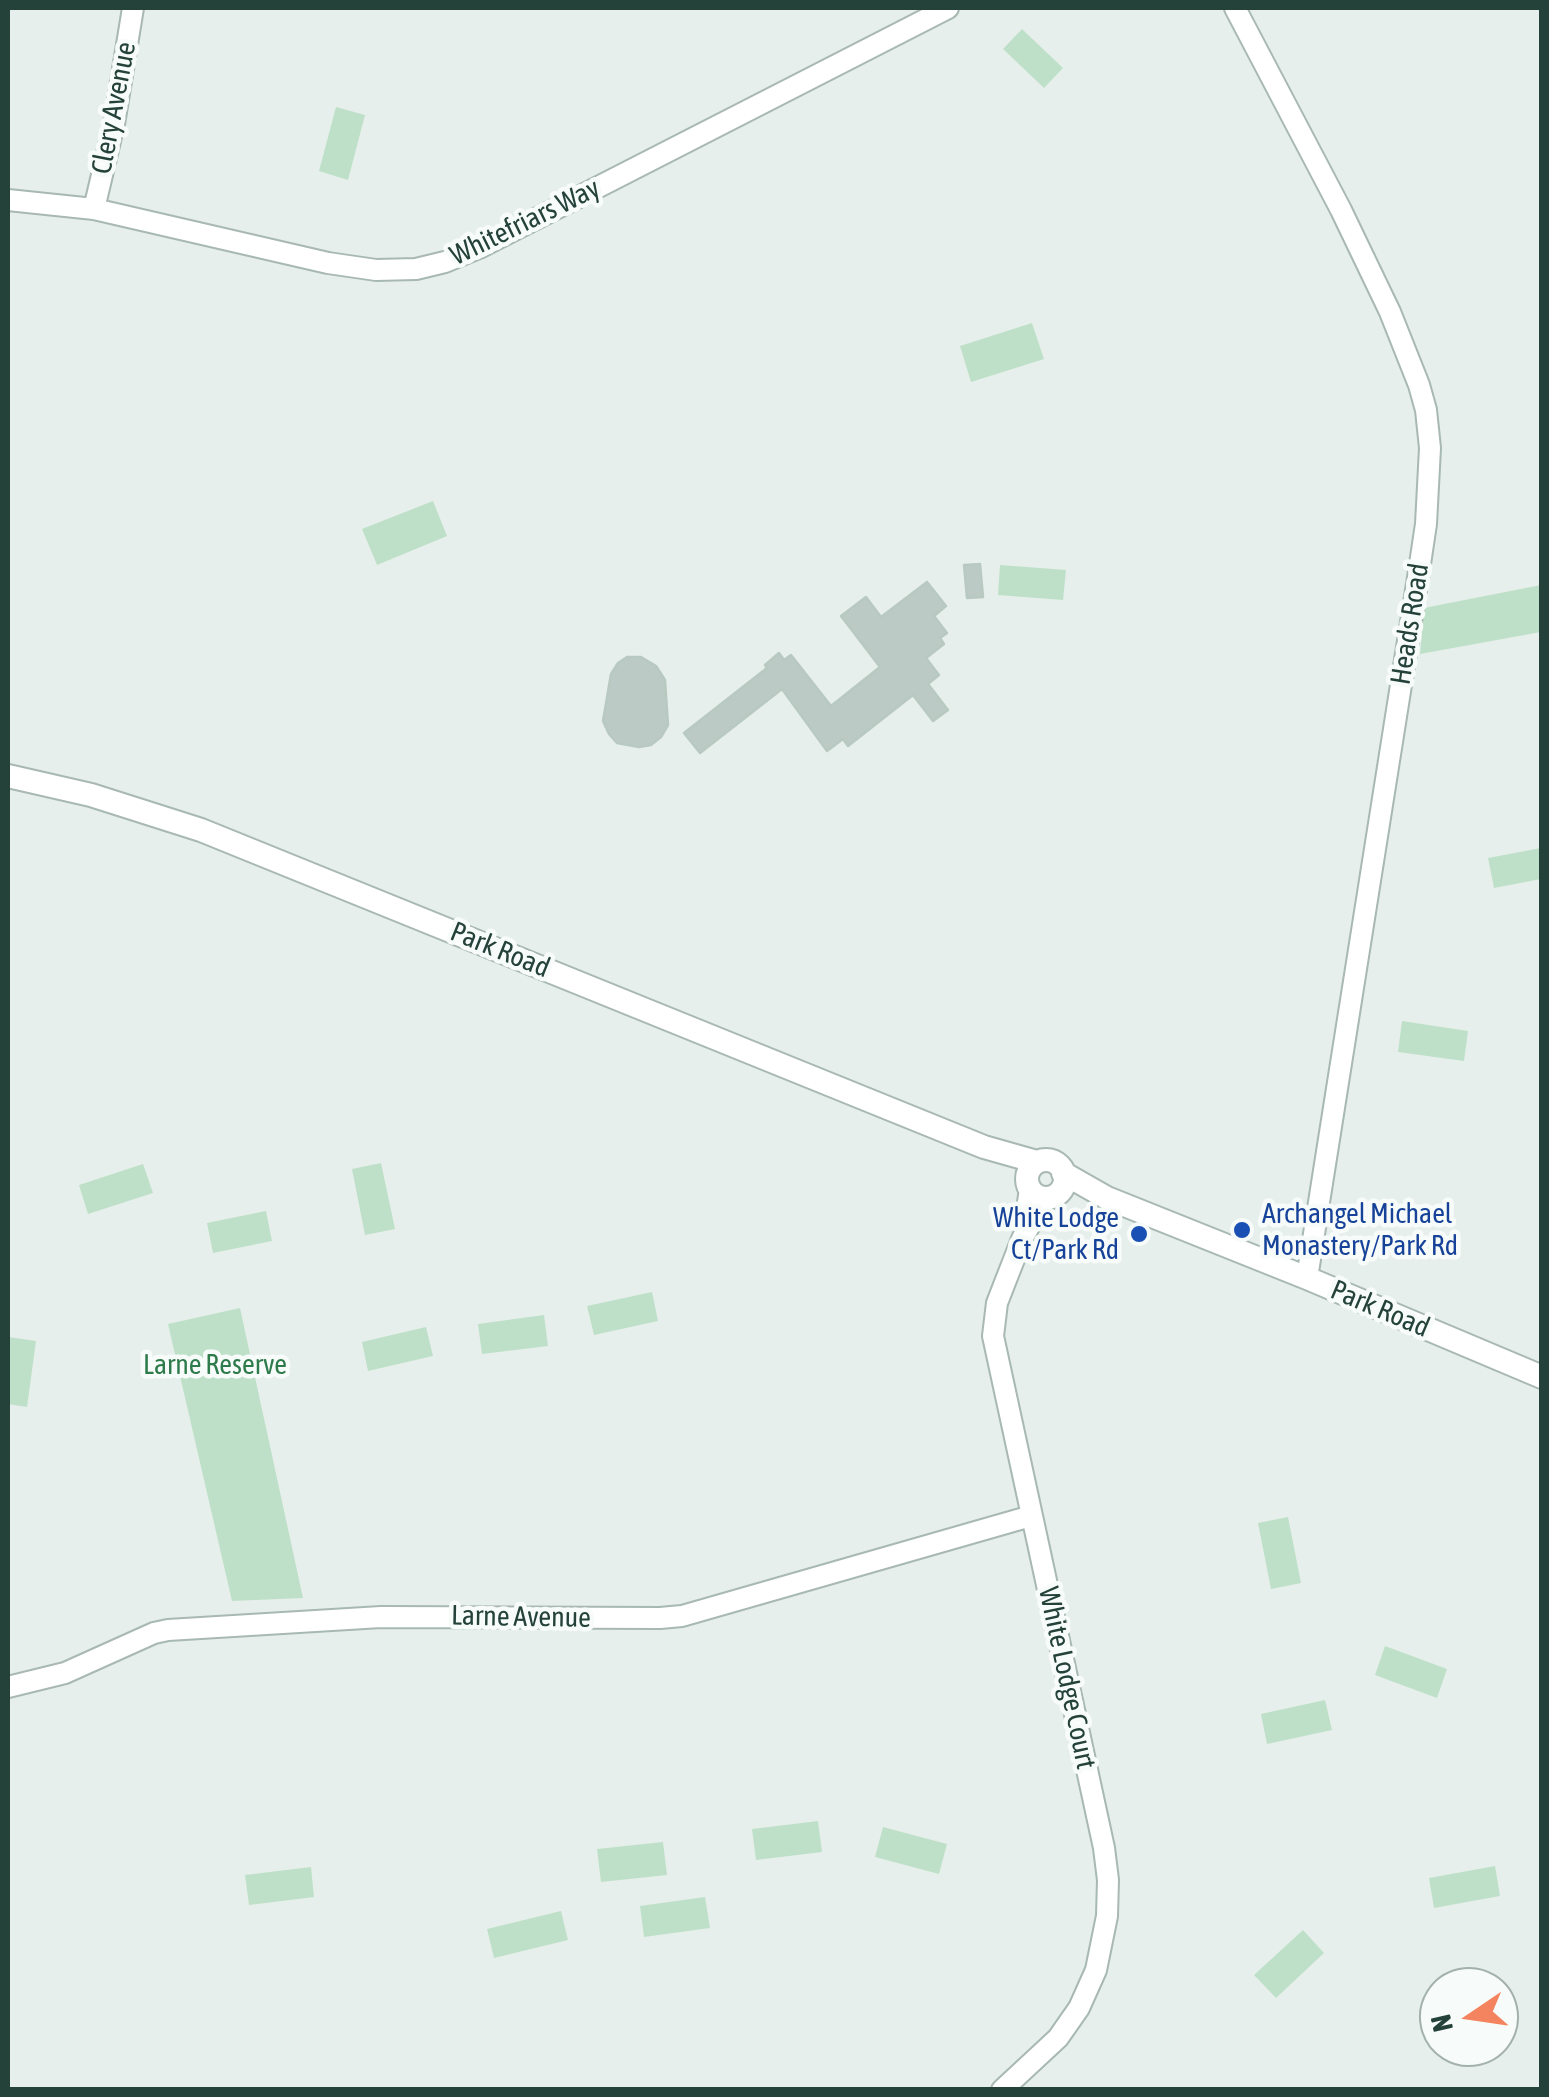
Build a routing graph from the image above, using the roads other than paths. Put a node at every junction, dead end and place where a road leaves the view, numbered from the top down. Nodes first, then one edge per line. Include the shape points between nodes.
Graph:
1 (133, 8) edge
2 (948, 8) edge
3 (1235, 8) edge
4 (8, 200) edge
5 (94, 209) junction
6 (8, 776) edge
7 (1044, 1182) junction
8 (1308, 1278) junction
9 (1542, 1377) edge
10 (1031, 1516) junction
11 (8, 1687) edge
12 (1002, 2090) edge

1 - 5 street, Clery Avenue
2 - 5 street, Whitefriars Way via 478,248 416,269 328,263
3 - 8 street, Heads Road via 1390,312 1419,384 1430,448 1426,524
4 - 5 street, Whitefriars Way
6 - 7 street, Park Road via 201,830 984,1147
7 - 8 street, Park Road via 1107,1198
7 - 10 street, White Lodge Court via 998,1303 993,1336
8 - 9 street, Park Road
10 - 11 street, Larne Avenue via 682,1616 381,1617 168,1630 65,1673
10 - 12 street, White Lodge Court via 1104,1848 1107,1916 1096,1970 1079,2008 1058,2038

